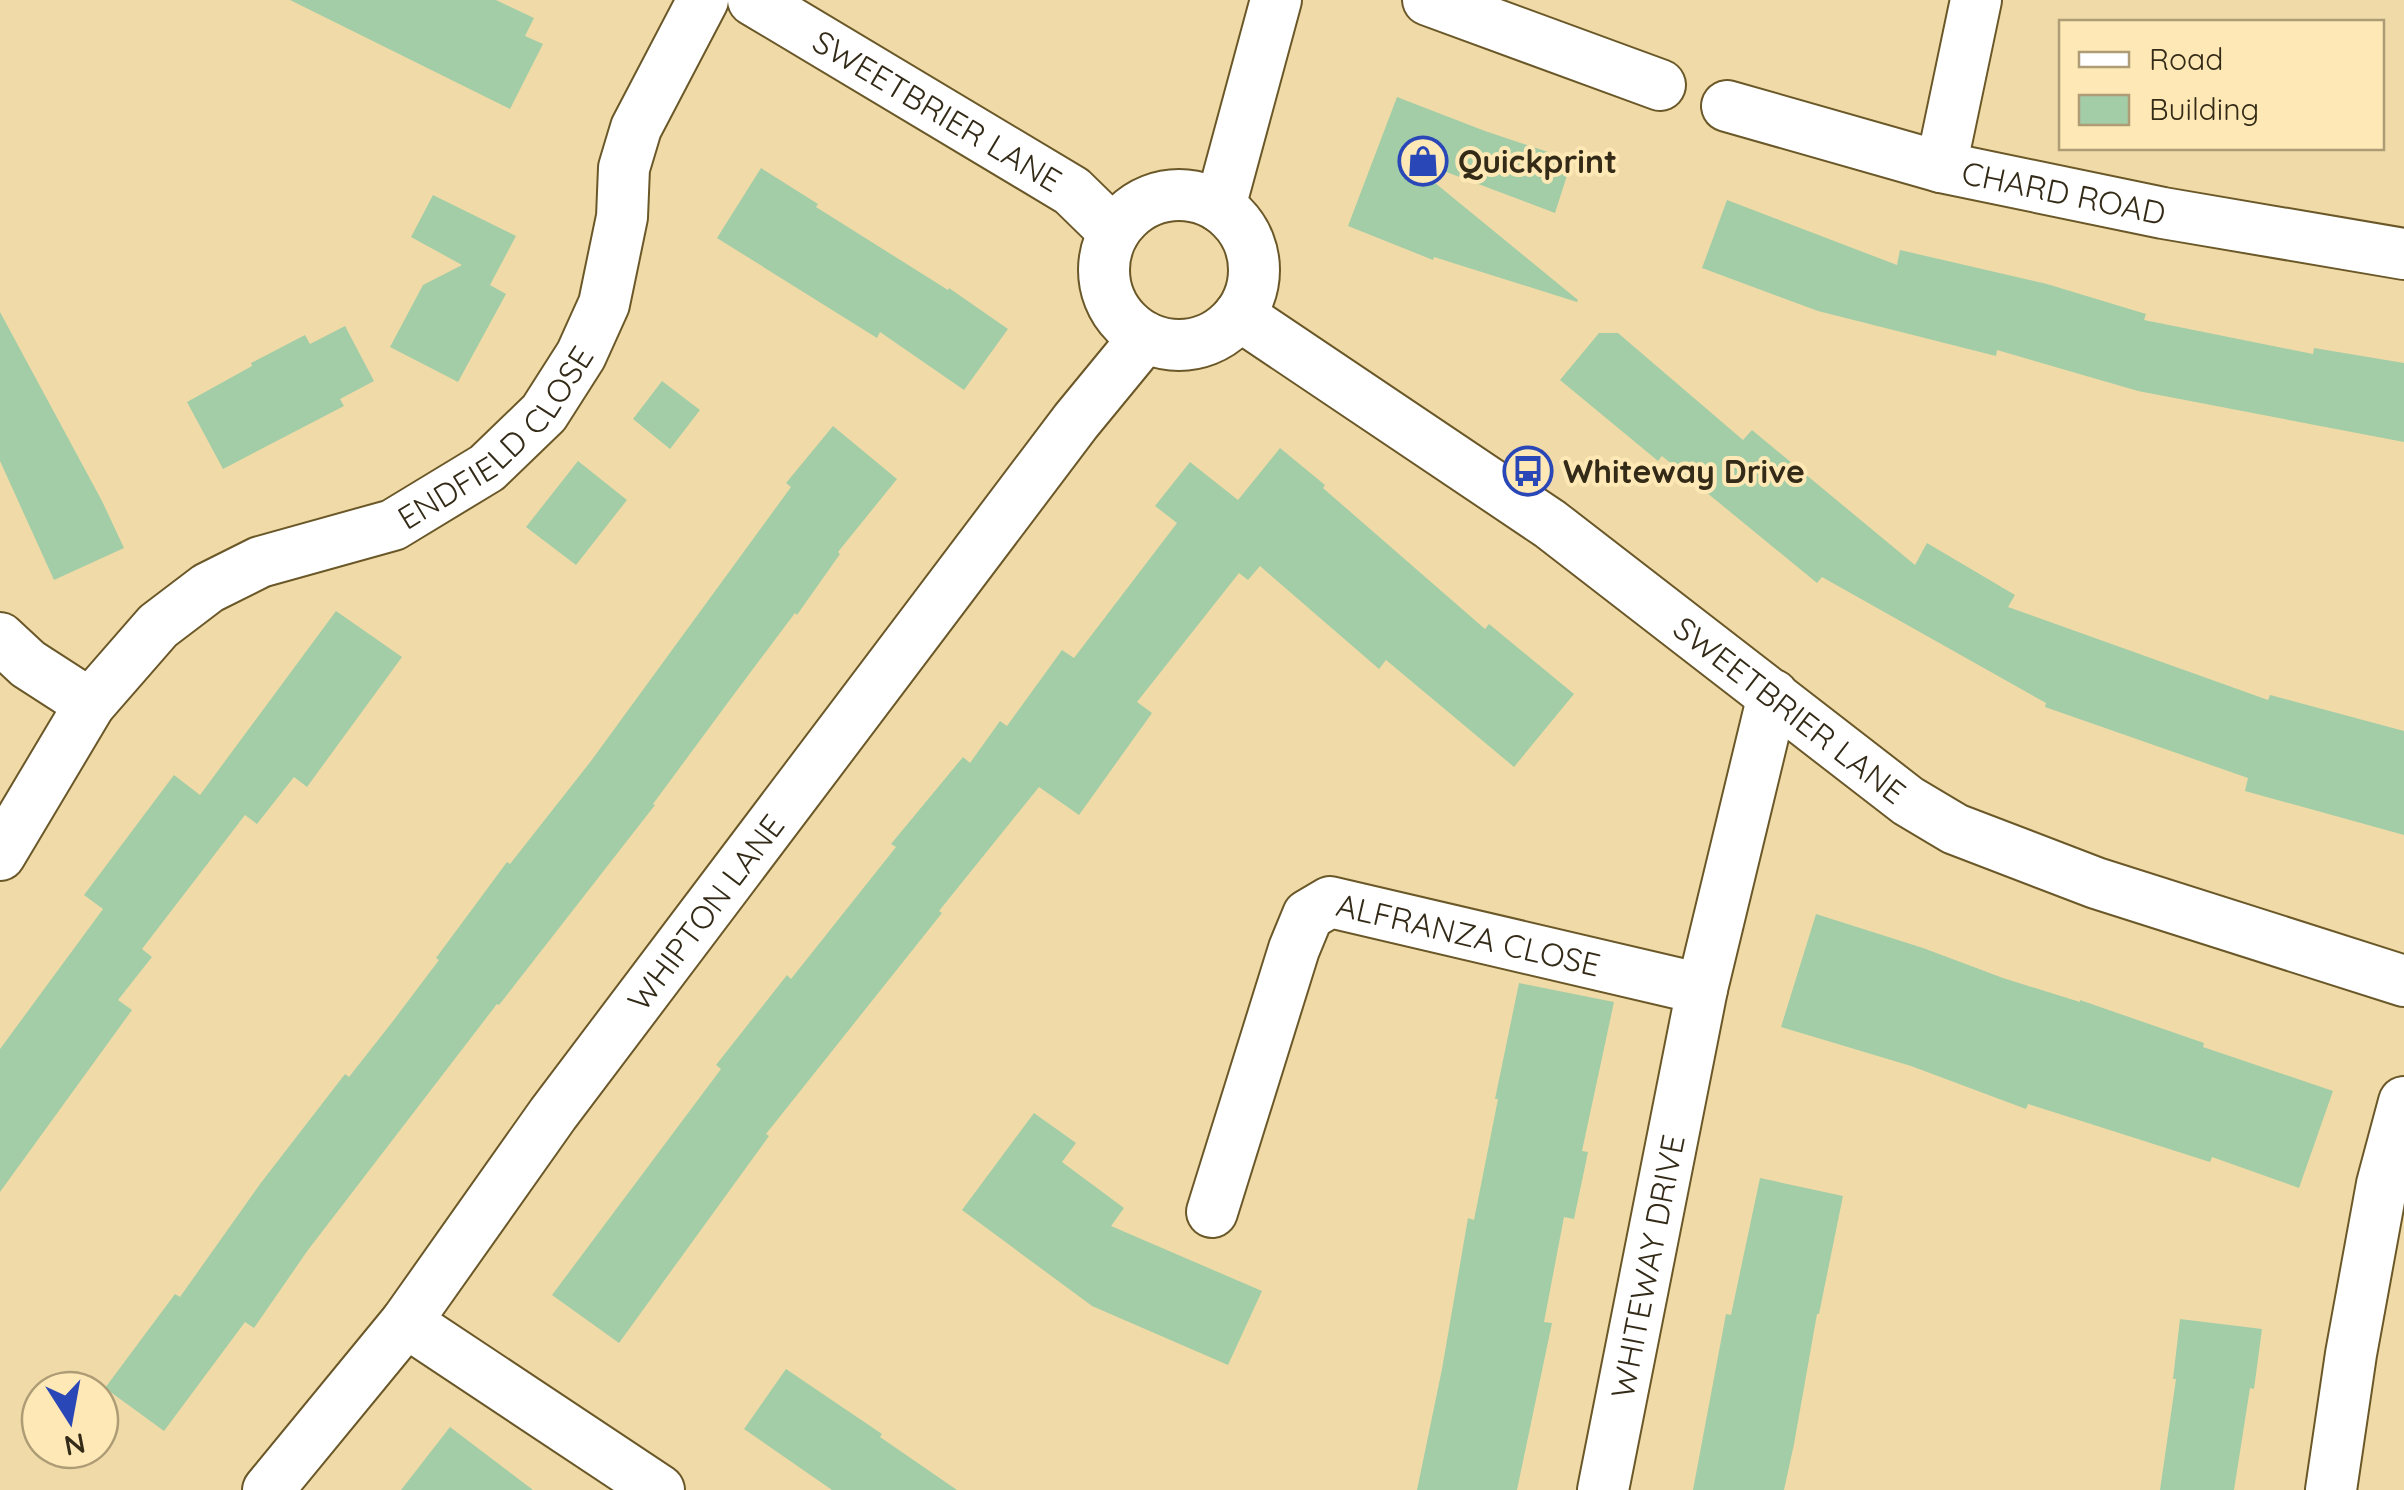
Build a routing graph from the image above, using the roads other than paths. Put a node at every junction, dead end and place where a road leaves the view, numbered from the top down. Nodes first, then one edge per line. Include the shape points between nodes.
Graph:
1 (703, 0) edge
2 (754, 0) edge
3 (1276, 0) edge
4 (1428, 0) edge
5 (1976, 0) edge
6 (1660, 85) dead end
7 (1727, 106) dead end
8 (1941, 167) junction
9 (1220, 207) junction
10 (1114, 232) junction
11 (2404, 254) edge
12 (1239, 315) junction
13 (1145, 336) junction
14 (0, 638) edge
15 (1772, 695) junction
16 (90, 704) junction
17 (0, 855) edge
18 (2404, 981) edge
19 (1702, 990) junction
20 (2404, 1102) edge
21 (1212, 1212) dead end
22 (406, 1322) junction
23 (268, 1490) edge
24 (660, 1490) edge
25 (1603, 1490) edge
26 (2331, 1490) edge

1 - 16 street, ENDFIELD CLOSE via 636,128 604,304 544,413 488,468 392,526 260,562 208,588 158,626
2 - 10 street, SWEETBRIER LANE via 1072,191
3 - 9 street
4 - 6 street
5 - 8 street
7 - 8 street, CHARD ROAD
8 - 11 street, CHARD ROAD
9 - 10 street via 1174,194 1129,212
9 - 12 street via 1250,245 1254,269
10 - 13 street via 1104,279 1125,323
12 - 13 street via 1196,343
12 - 15 street, SWEETBRIER LANE via 1550,524
13 - 22 street, WHIPTON LANE via 552,1114
14 - 16 street
15 - 18 street, SWEETBRIER LANE via 1908,802 1955,828 2096,882
15 - 19 street, WHITEWAY DRIVE
16 - 17 street, ENDFIELD CLOSE
19 - 21 street, ALFRANZA CLOSE via 1330,902 1308,915 1294,949
19 - 25 street, WHITEWAY DRIVE
20 - 26 street via 2382,1184
22 - 23 street, WHIPTON LANE
22 - 24 street

